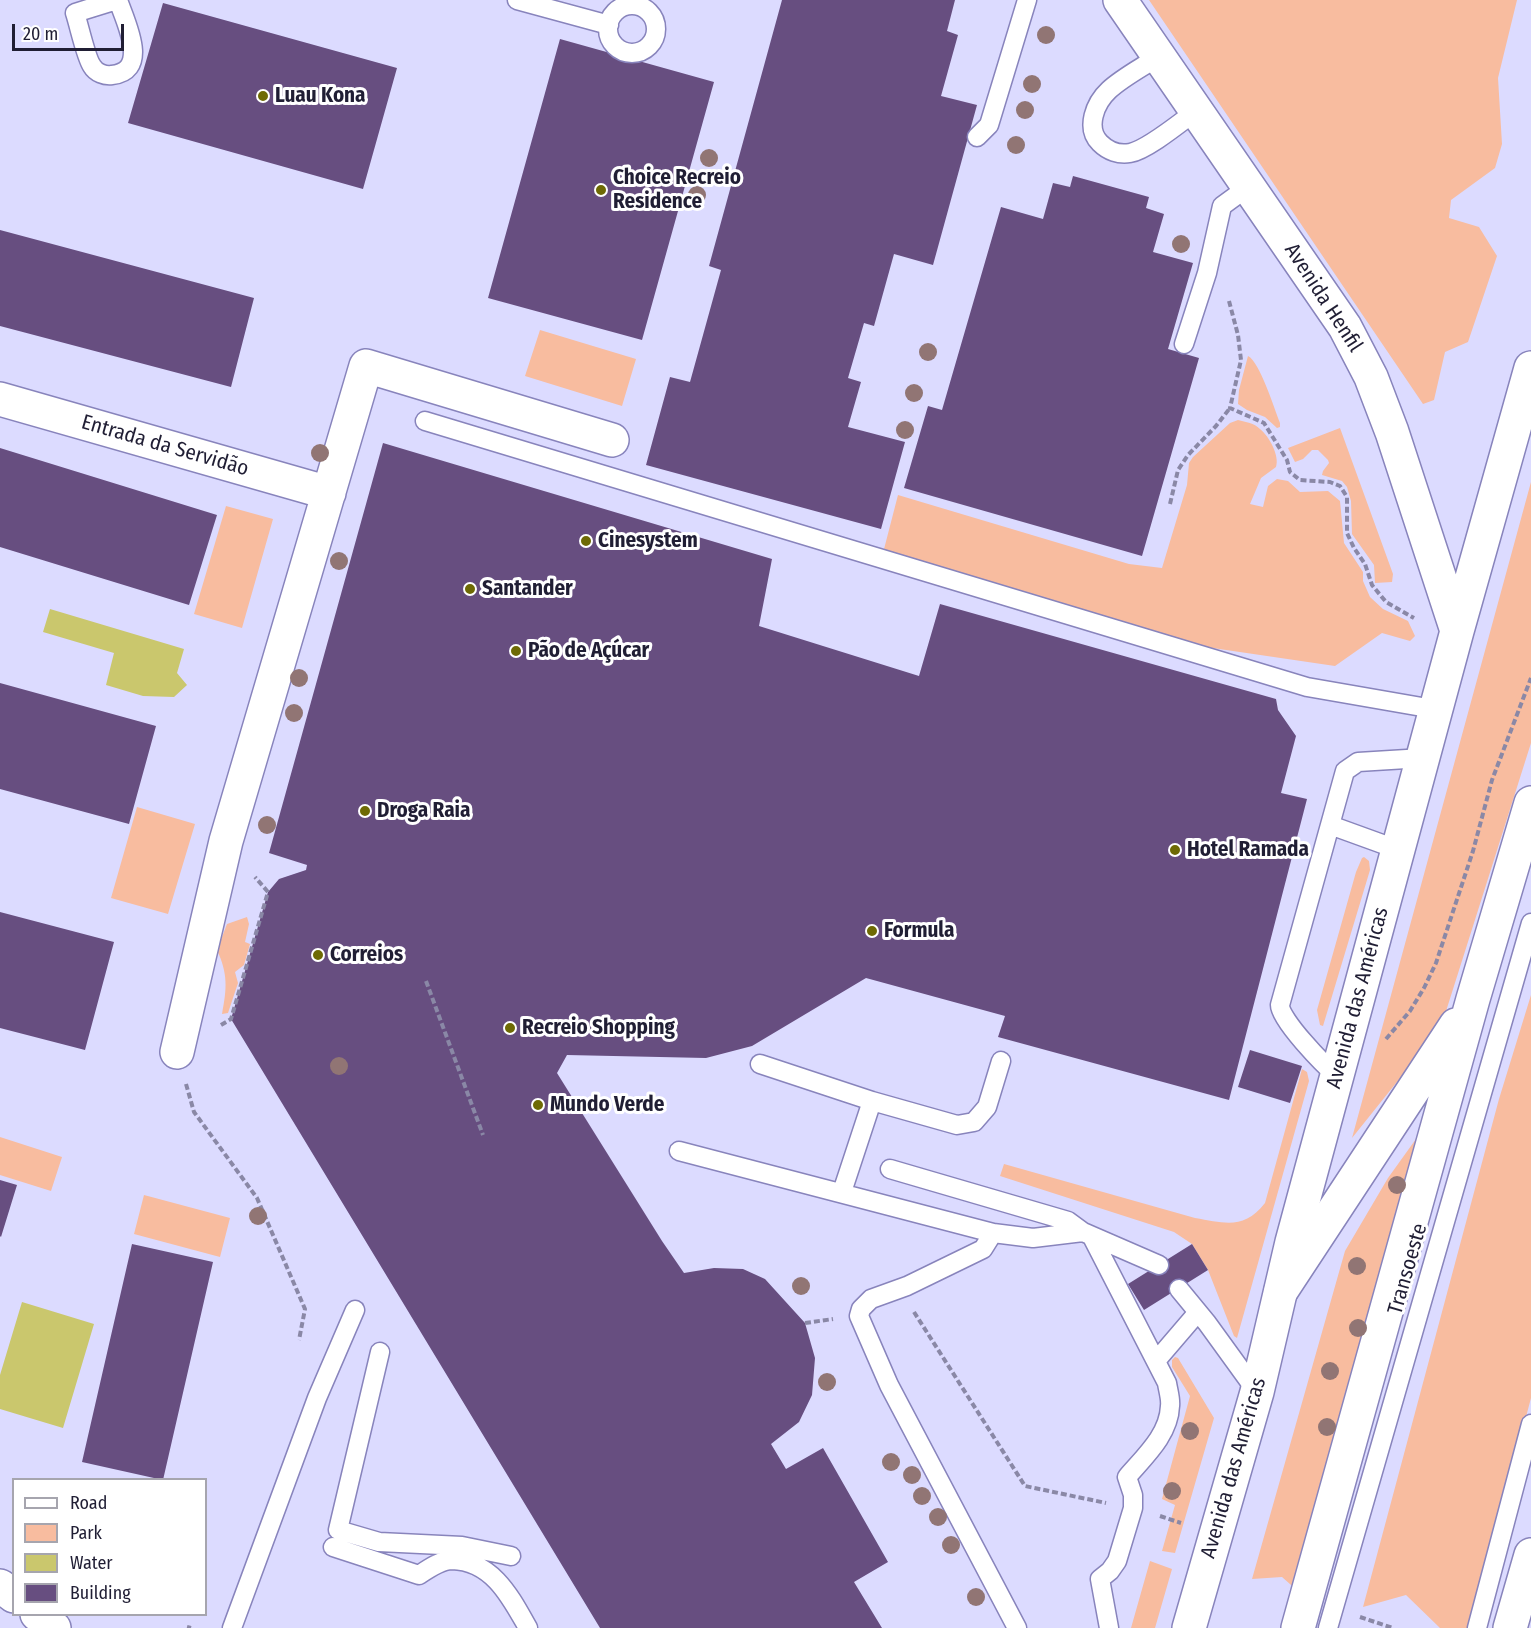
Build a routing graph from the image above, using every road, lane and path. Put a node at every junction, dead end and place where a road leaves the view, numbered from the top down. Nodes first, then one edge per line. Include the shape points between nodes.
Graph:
1 (517, 0) edge
2 (1027, 0) edge
3 (1120, 0) edge
4 (637, 2) edge
5 (540, 3) edge
6 (609, 25) junction
7 (1159, 56) junction
8 (1196, 111) junction
9 (977, 137) dead end
10 (1248, 187) junction
11 (1207, 273) junction
12 (1184, 344) dead end
13 (1531, 368) edge
14 (0, 399) edge
15 (1230, 408) junction
16 (425, 421) dead end
17 (612, 440) dead end
18 (329, 493) junction
19 (1170, 504) dead end
20 (1419, 621) dead end
21 (1457, 630) junction
22 (1531, 678) edge
23 (1436, 712) junction
24 (1423, 758) junction
25 (1531, 803) edge
26 (1330, 825) junction
27 (1399, 850) junction
28 (268, 892) dead end
29 (1531, 923) edge
30 (426, 981) dead end
31 (1473, 999) junction
32 (1382, 1043) dead end
33 (177, 1052) junction
34 (1001, 1061) dead end
35 (760, 1064) dead end
36 (1337, 1076) junction
37 (872, 1101) junction
38 (483, 1135) dead end
39 (678, 1151) dead end
40 (890, 1169) dead end
41 (842, 1192) junction
42 (993, 1233) junction
43 (1088, 1234) junction
44 (1159, 1264) dead end
45 (1179, 1289) dead end
46 (1281, 1291) junction
47 (355, 1310) dead end
48 (1198, 1312) junction
49 (859, 1316) junction
50 (805, 1323) dead end
51 (299, 1340) dead end
52 (380, 1352) dead end
53 (1156, 1360) junction
54 (1257, 1392) junction
55 (1531, 1424) edge
56 (1133, 1508) junction
57 (1191, 1526) dead end
58 (335, 1538) junction
59 (1531, 1555) edge
60 (511, 1556) dead end
61 (39, 1616) edge
62 (54, 1628) edge
63 (232, 1628) edge
64 (528, 1628) edge
65 (1017, 1628) edge
66 (1109, 1628) edge
67 (1189, 1628) edge
68 (1298, 1628) edge
69 (1328, 1628) edge
70 (1477, 1628) edge
71 (1510, 1628) edge

1 - 5 lane
2 - 9 lane via 989,125
3 - 7 main road, Avenida Henfil
4 - 6 lane via 618,9
4 - 6 lane via 653,16 655,36 650,45 632,53 622,50 609,35
5 - 6 lane
7 - 8 main road, Avenida Henfil
7 - 8 lane via 1109,90 1096,106 1092,126 1098,142 1111,152 1130,153
8 - 10 main road, Avenida Henfil
10 - 11 lane via 1222,206
10 - 21 main road, Avenida Henfil via 1345,327 1371,377
11 - 12 lane
11 - 15 path via 1226,293 1238,335 1242,360
13 - 21 main road, Avenida das Américas
14 - 18 main road, Entrada da Servidão
15 - 19 path via 1178,470
15 - 20 path via 1264,423 1290,472 1300,480 1340,486 1347,497 1347,533 1372,585 1386,602
16 - 23 lane via 1307,687
17 - 18 main road via 366,366
18 - 33 main road via 226,841
21 - 23 main road, Avenida das Américas
22 - 32 path via 1492,780 1436,963 1410,1011
23 - 24 main road, Avenida das Américas
24 - 26 lane via 1351,765 1345,771
24 - 27 main road, Avenida das Américas
25 - 31 main road
26 - 27 lane
26 - 36 lane via 1280,1011
27 - 36 main road, Avenida das Américas
28 - 33 path via 231,1019
29 - 69 lane, Transoeste
30 - 38 path
31 - 46 main road
31 - 68 main road
33 - 51 path via 195,1112 256,1198 305,1309
34 - 37 lane via 987,1107 974,1122 957,1125
35 - 37 lane
36 - 46 main road, Avenida das Américas
37 - 41 lane
39 - 41 lane
40 - 43 lane via 1068,1221
41 - 42 lane
42 - 43 lane via 1033,1238
42 - 49 lane via 983,1249 908,1286 871,1299
43 - 44 lane
43 - 53 lane
45 - 48 lane
46 - 54 main road, Avenida das Américas
47 - 63 lane via 317,1398
48 - 53 lane
48 - 54 lane
49 - 50 path
49 - 56 path via 909,1302 1025,1486
49 - 65 lane via 889,1384
52 - 58 lane
53 - 56 lane via 1167,1383 1170,1406 1165,1428 1155,1445 1127,1477
54 - 67 main road, Avenida das Américas
55 - 70 lane
56 - 57 path
56 - 66 lane via 1117,1562 1100,1579
58 - 60 lane via 462,1546
58 - 64 lane via 419,1575 451,1560 473,1564 500,1583
59 - 71 main road
61 - 62 main road

